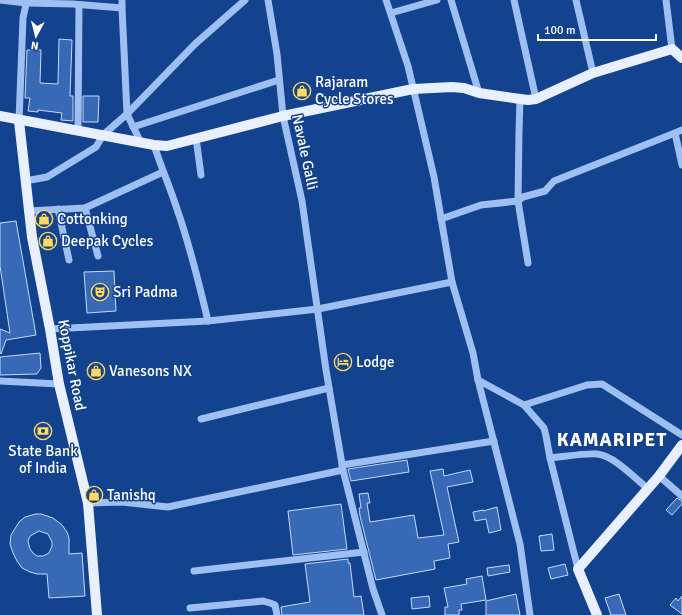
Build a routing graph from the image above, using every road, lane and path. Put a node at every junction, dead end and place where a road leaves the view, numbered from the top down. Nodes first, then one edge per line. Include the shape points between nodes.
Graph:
1 (0, 0) edge
2 (122, 0) edge
3 (244, 0) edge
4 (268, 0) edge
5 (386, 0) edge
6 (437, 0) edge
7 (451, 0) edge
8 (514, 0) edge
9 (576, 0) edge
10 (666, 0) edge
11 (27, 2) edge
12 (75, 3) edge
13 (122, 8) junction
14 (391, 13) junction
15 (672, 49) junction
16 (682, 58) edge
17 (593, 73) junction
18 (279, 80) junction
19 (413, 89) junction
20 (479, 93) junction
21 (520, 99) junction
22 (536, 99) junction
23 (127, 114) junction
24 (0, 116) edge
25 (283, 116) junction
26 (19, 121) junction
27 (133, 127) junction
28 (78, 131) junction
29 (678, 131) edge
30 (103, 135) junction
31 (196, 138) junction
32 (141, 143) junction
33 (154, 145) junction
34 (682, 165) edge
35 (163, 172) junction
36 (201, 175) dead end
37 (25, 181) junction
38 (518, 201) junction
39 (85, 208) junction
40 (58, 209) junction
41 (28, 211) junction
42 (441, 219) junction
43 (98, 256) dead end
44 (70, 260) dead end
45 (528, 263) dead end
46 (452, 282) junction
47 (318, 309) junction
48 (208, 321) junction
49 (50, 329) junction
50 (478, 380) junction
51 (0, 381) edge
52 (59, 384) junction
53 (329, 388) junction
54 (524, 404) junction
55 (201, 419) dead end
56 (682, 435) edge
57 (494, 441) junction
58 (682, 444) edge
59 (550, 458) junction
60 (343, 468) junction
61 (659, 476) junction
62 (648, 489) junction
63 (682, 496) edge
64 (88, 503) junction
65 (364, 552) junction
66 (578, 569) junction
67 (194, 571) dead end
68 (190, 608) dead end
69 (97, 615) edge
70 (277, 615) edge
71 (382, 615) edge
72 (530, 615) edge
73 (597, 615) edge

1 - 11 street
2 - 13 street
3 - 23 street via 195,44
4 - 18 street, Navale Galli
5 - 14 street
6 - 14 street
7 - 20 street
8 - 22 street
9 - 17 street
10 - 15 street
11 - 12 street
11 - 26 street via 23,18
12 - 13 street
12 - 28 street
13 - 23 street
14 - 19 street
15 - 16 main road
15 - 17 main road
17 - 22 main road
18 - 25 street, Navale Galli
18 - 27 street
19 - 20 main road via 452,87
19 - 25 main road
19 - 42 street via 434,177
20 - 21 main road
21 - 22 main road
21 - 38 street
23 - 27 street
23 - 30 street
24 - 26 main road
25 - 31 main road
25 - 47 street, Navale Galli via 302,201
26 - 28 main road
26 - 37 main road, Koppikar Road
27 - 32 street
28 - 30 main road
29 - 34 street
29 - 38 street via 554,181 544,191
30 - 32 main road
30 - 37 street via 96,147 47,177
31 - 33 main road via 167,146
31 - 36 street
32 - 33 main road
33 - 35 street
35 - 39 street
35 - 48 street via 196,266
37 - 41 main road, Koppikar Road
38 - 42 street via 481,204
38 - 45 street
39 - 40 street
39 - 43 street
40 - 41 street
40 - 44 street
41 - 49 main road, Koppikar Road
42 - 46 street
46 - 47 street
46 - 50 street via 473,353
47 - 48 street
47 - 53 street, Navale Galli
48 - 49 street
49 - 52 main road, Koppikar Road
50 - 54 street
50 - 57 street
51 - 52 street
52 - 64 main road, Koppikar Road
53 - 55 street
53 - 60 street, Navale Galli
54 - 56 street via 587,385 602,384
54 - 59 street via 544,428
57 - 60 street
57 - 72 street via 520,544
58 - 61 main road
59 - 62 street via 596,454 605,456
59 - 66 street
60 - 64 street via 168,507 122,502
60 - 65 street, Navale Galli
61 - 62 main road
61 - 63 street
62 - 66 main road
64 - 69 main road, Koppikar Road
65 - 67 street
65 - 71 street, Navale Galli
66 - 73 main road
68 - 70 street via 263,601 275,605

